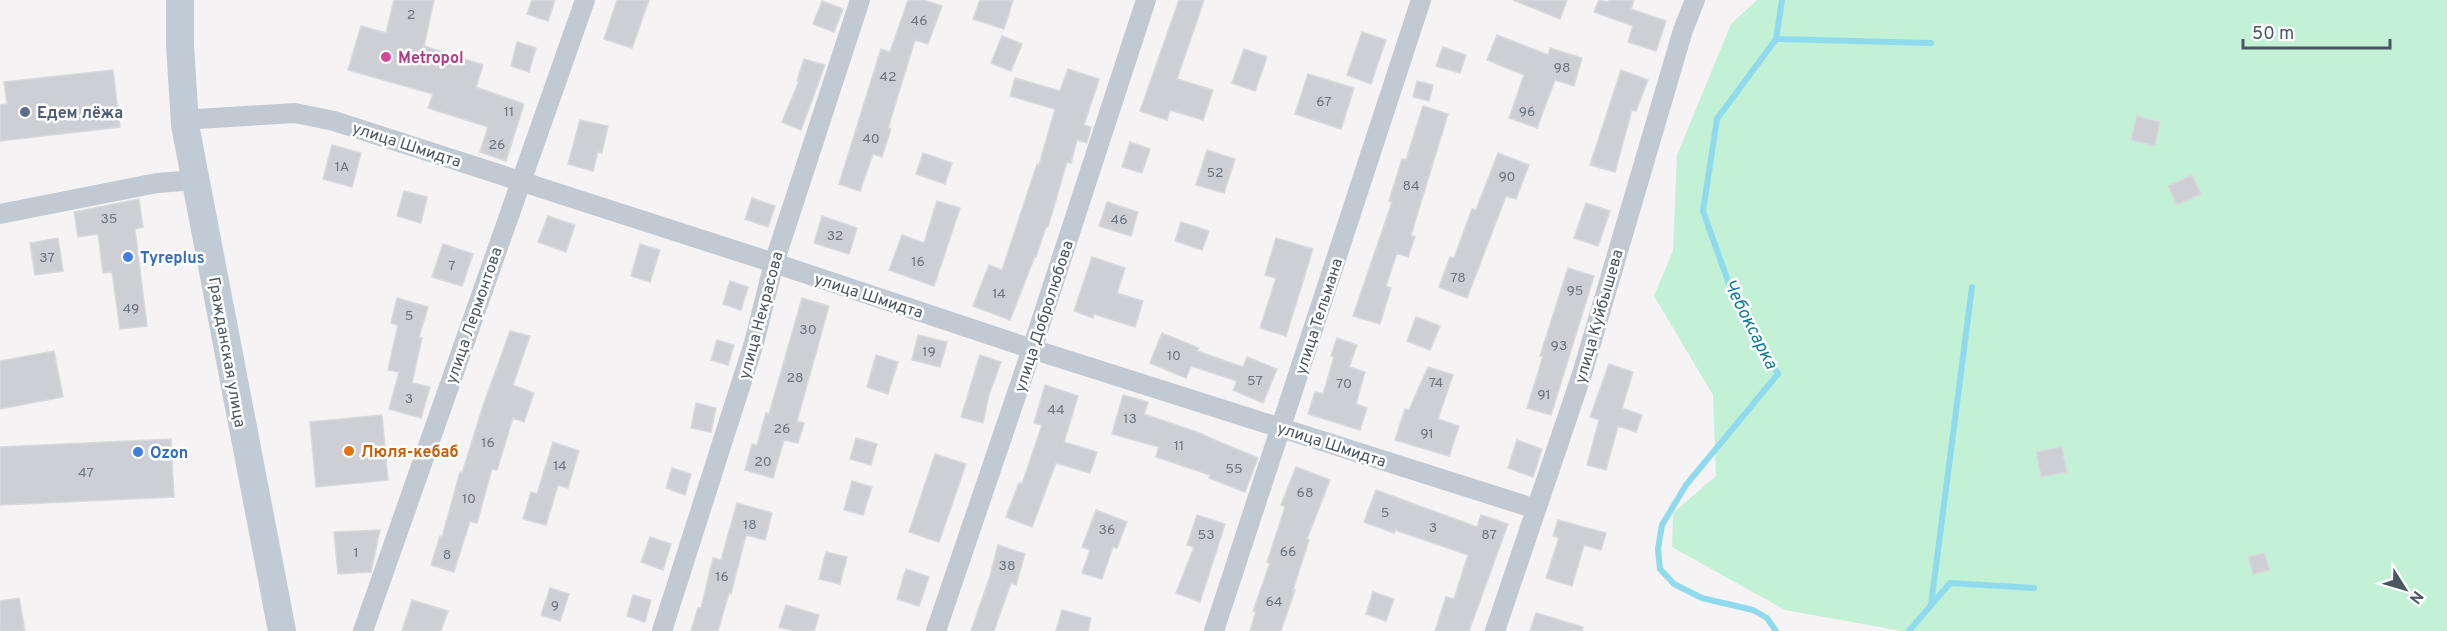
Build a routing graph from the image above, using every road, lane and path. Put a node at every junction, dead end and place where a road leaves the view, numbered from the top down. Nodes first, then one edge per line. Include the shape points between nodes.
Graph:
1 (180, 0) edge
2 (198, 0) edge
3 (585, 0) edge
4 (860, 0) edge
5 (1146, 0) edge
6 (1421, 0) edge
7 (1695, 0) edge
8 (197, 119) junction
9 (197, 180) junction
10 (521, 180) junction
11 (0, 214) edge
12 (774, 263) junction
13 (1032, 349) junction
14 (1282, 428) junction
15 (1536, 509) junction
16 (282, 631) edge
17 (363, 631) edge
18 (662, 631) edge
19 (936, 631) edge
20 (1214, 631) edge
21 (1495, 631) edge

1 - 9 main road, Гражданская улица via 185,125
2 - 8 main road
3 - 10 street, улица Лермонтова
4 - 12 street, улица Некрасова
5 - 13 street, улица Добролюбова
6 - 14 street, улица Тельмана
7 - 15 street, улица Куйбышева via 1582,374
8 - 9 main road
8 - 10 street, улица Шмидта via 296,113 334,121
9 - 11 street via 157,183
9 - 16 main road, Гражданская улица
10 - 12 street, улица Шмидта
10 - 17 street, улица Лермонтова
12 - 13 street, улица Шмидта
12 - 18 street, улица Некрасова via 754,343
13 - 14 street, улица Шмидта
13 - 19 street, улица Добролюбова
14 - 15 street, улица Шмидта
14 - 20 street, улица Тельмана
15 - 21 street, улица Куйбышева

